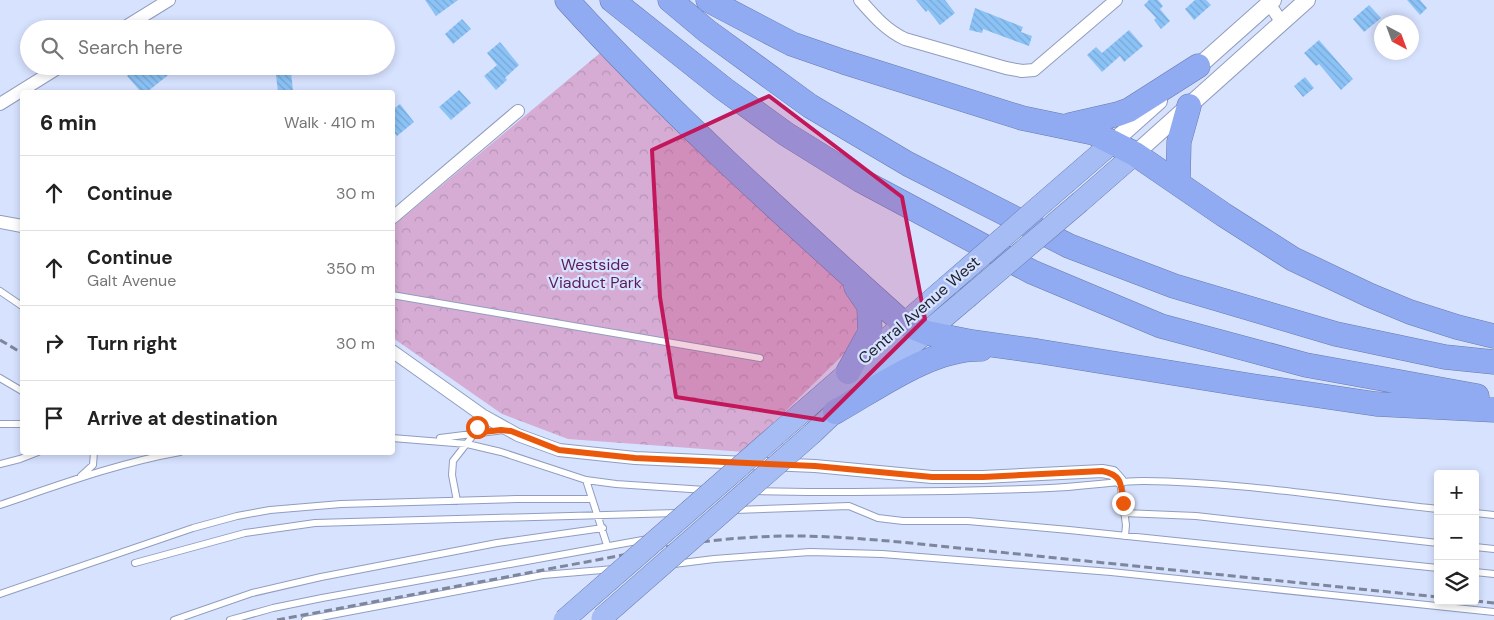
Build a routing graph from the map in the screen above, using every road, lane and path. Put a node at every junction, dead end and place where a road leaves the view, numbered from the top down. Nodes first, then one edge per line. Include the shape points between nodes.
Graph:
1 (169, 0) edge
2 (568, 0) edge
3 (612, 0) edge
4 (670, 0) edge
5 (708, 0) edge
6 (860, 0) edge
7 (1116, 0) edge
8 (1308, 0) edge
9 (1270, 1) edge
10 (137, 20) edge
11 (1282, 24) junction
12 (1198, 66) junction
13 (47, 75) edge
14 (22, 90) edge
15 (20, 92) edge
16 (0, 104) edge
17 (1189, 106) junction
18 (518, 111) dead end
19 (1060, 126) junction
20 (1112, 143) junction
21 (1136, 154) junction
22 (1178, 183) junction
23 (395, 215) edge
24 (0, 222) edge
25 (20, 226) edge
26 (842, 268) junction
27 (0, 291) edge
28 (395, 295) edge
29 (20, 305) edge
30 (903, 323) junction
31 (927, 334) junction
32 (1494, 336) edge
33 (1037, 351) junction
34 (395, 353) edge
35 (760, 358) dead end
36 (1494, 362) edge
37 (848, 372) junction
38 (0, 378) edge
39 (20, 390) edge
40 (1494, 399) edge
41 (1494, 410) edge
42 (835, 412) junction
43 (482, 415) junction
44 (0, 424) edge
45 (20, 424) edge
46 (511, 431) junction
47 (474, 433) junction
48 (395, 438) edge
49 (428, 440) junction
50 (467, 444) junction
51 (30, 455) edge
52 (95, 455) edge
53 (167, 455) edge
54 (0, 464) edge
55 (80, 477) junction
56 (586, 480) junction
57 (1120, 481) junction
58 (728, 491) dead end
59 (738, 491) dead end
60 (592, 499) junction
61 (457, 501) junction
62 (0, 505) edge
63 (1434, 509) edge
64 (697, 512) dead end
65 (715, 512) dead end
66 (1124, 513) junction
67 (1479, 513) edge
68 (1494, 515) edge
69 (598, 516) junction
70 (603, 528) junction
71 (671, 536) dead end
72 (1125, 536) junction
73 (1434, 542) edge
74 (607, 545) junction
75 (1479, 547) edge
76 (1494, 549) edge
77 (135, 563) dead end
78 (634, 564) junction
79 (653, 566) dead end
80 (1434, 568) edge
81 (1479, 572) edge
82 (1494, 574) edge
83 (0, 594) edge
84 (1494, 612) edge
85 (600, 619) edge
86 (174, 620) edge
87 (230, 620) edge
88 (305, 620) edge
89 (564, 620) edge
90 (578, 620) edge

1 - 10 street
2 - 26 highway via 681,119
3 - 40 highway via 786,134 860,180 1032,272 1161,326 1306,365
4 - 36 highway via 810,106 908,164 1069,246 1174,286 1336,334 1445,357
5 - 19 highway via 792,44 1022,118
6 - 7 street via 883,26 905,40 1022,71 1034,70
8 - 11 street, Central Avenue West
9 - 11 street
9 - 12 street, Central Avenue West
11 - 17 street, Central Avenue West
12 - 19 highway via 1129,110
12 - 20 street, Central Avenue West
13 - 14 street
15 - 16 street
17 - 21 street, Central Avenue West
17 - 22 highway via 1179,142
18 - 23 street
19 - 20 highway via 1094,133
20 - 21 highway
20 - 30 highway, Central Avenue West, bridge
21 - 22 highway
21 - 31 highway, Central Avenue West, bridge
22 - 32 highway via 1301,263 1410,312
24 - 25 street
26 - 30 highway
26 - 37 highway via 869,306 870,332
27 - 29 lane
28 - 35 lane
30 - 31 highway
30 - 37 highway, Central Avenue West
31 - 33 highway
31 - 42 highway, Central Avenue West
33 - 41 highway via 1376,404
33 - 42 highway via 972,349 939,357 913,367
34 - 43 street
37 - 78 highway, Central Avenue West, bridge
38 - 39 lane
42 - 85 highway, Central Avenue West, bridge
43 - 46 street
43 - 47 lane
44 - 45 lane
46 - 47 lane
46 - 57 street via 559,450 635,458 815,466 932,477 1102,471 1113,473
47 - 49 lane
47 - 50 lane
48 - 49 lane
49 - 50 lane
50 - 56 lane
50 - 61 lane via 451,469
51 - 54 lane
52 - 55 lane via 93,465
53 - 55 lane
55 - 62 lane
56 - 58 lane
56 - 60 lane
57 - 59 lane via 1087,486 986,490
57 - 63 lane via 1221,484
57 - 66 lane
60 - 61 lane
60 - 69 lane
61 - 83 lane via 332,505 237,516
64 - 69 lane
65 - 72 lane via 849,506 878,518 903,521 968,522
66 - 72 lane
66 - 73 lane via 1196,516
67 - 68 lane
69 - 70 lane
69 - 77 lane via 307,524 245,533
70 - 74 lane
70 - 86 lane via 496,543 321,577 252,593
71 - 74 lane
72 - 80 lane
74 - 87 lane via 322,598
75 - 76 lane
78 - 88 lane via 543,575
78 - 89 highway, Central Avenue West, bridge
78 - 90 highway, bridge
79 - 84 lane via 714,558 801,553 882,554 1111,572
81 - 82 lane

